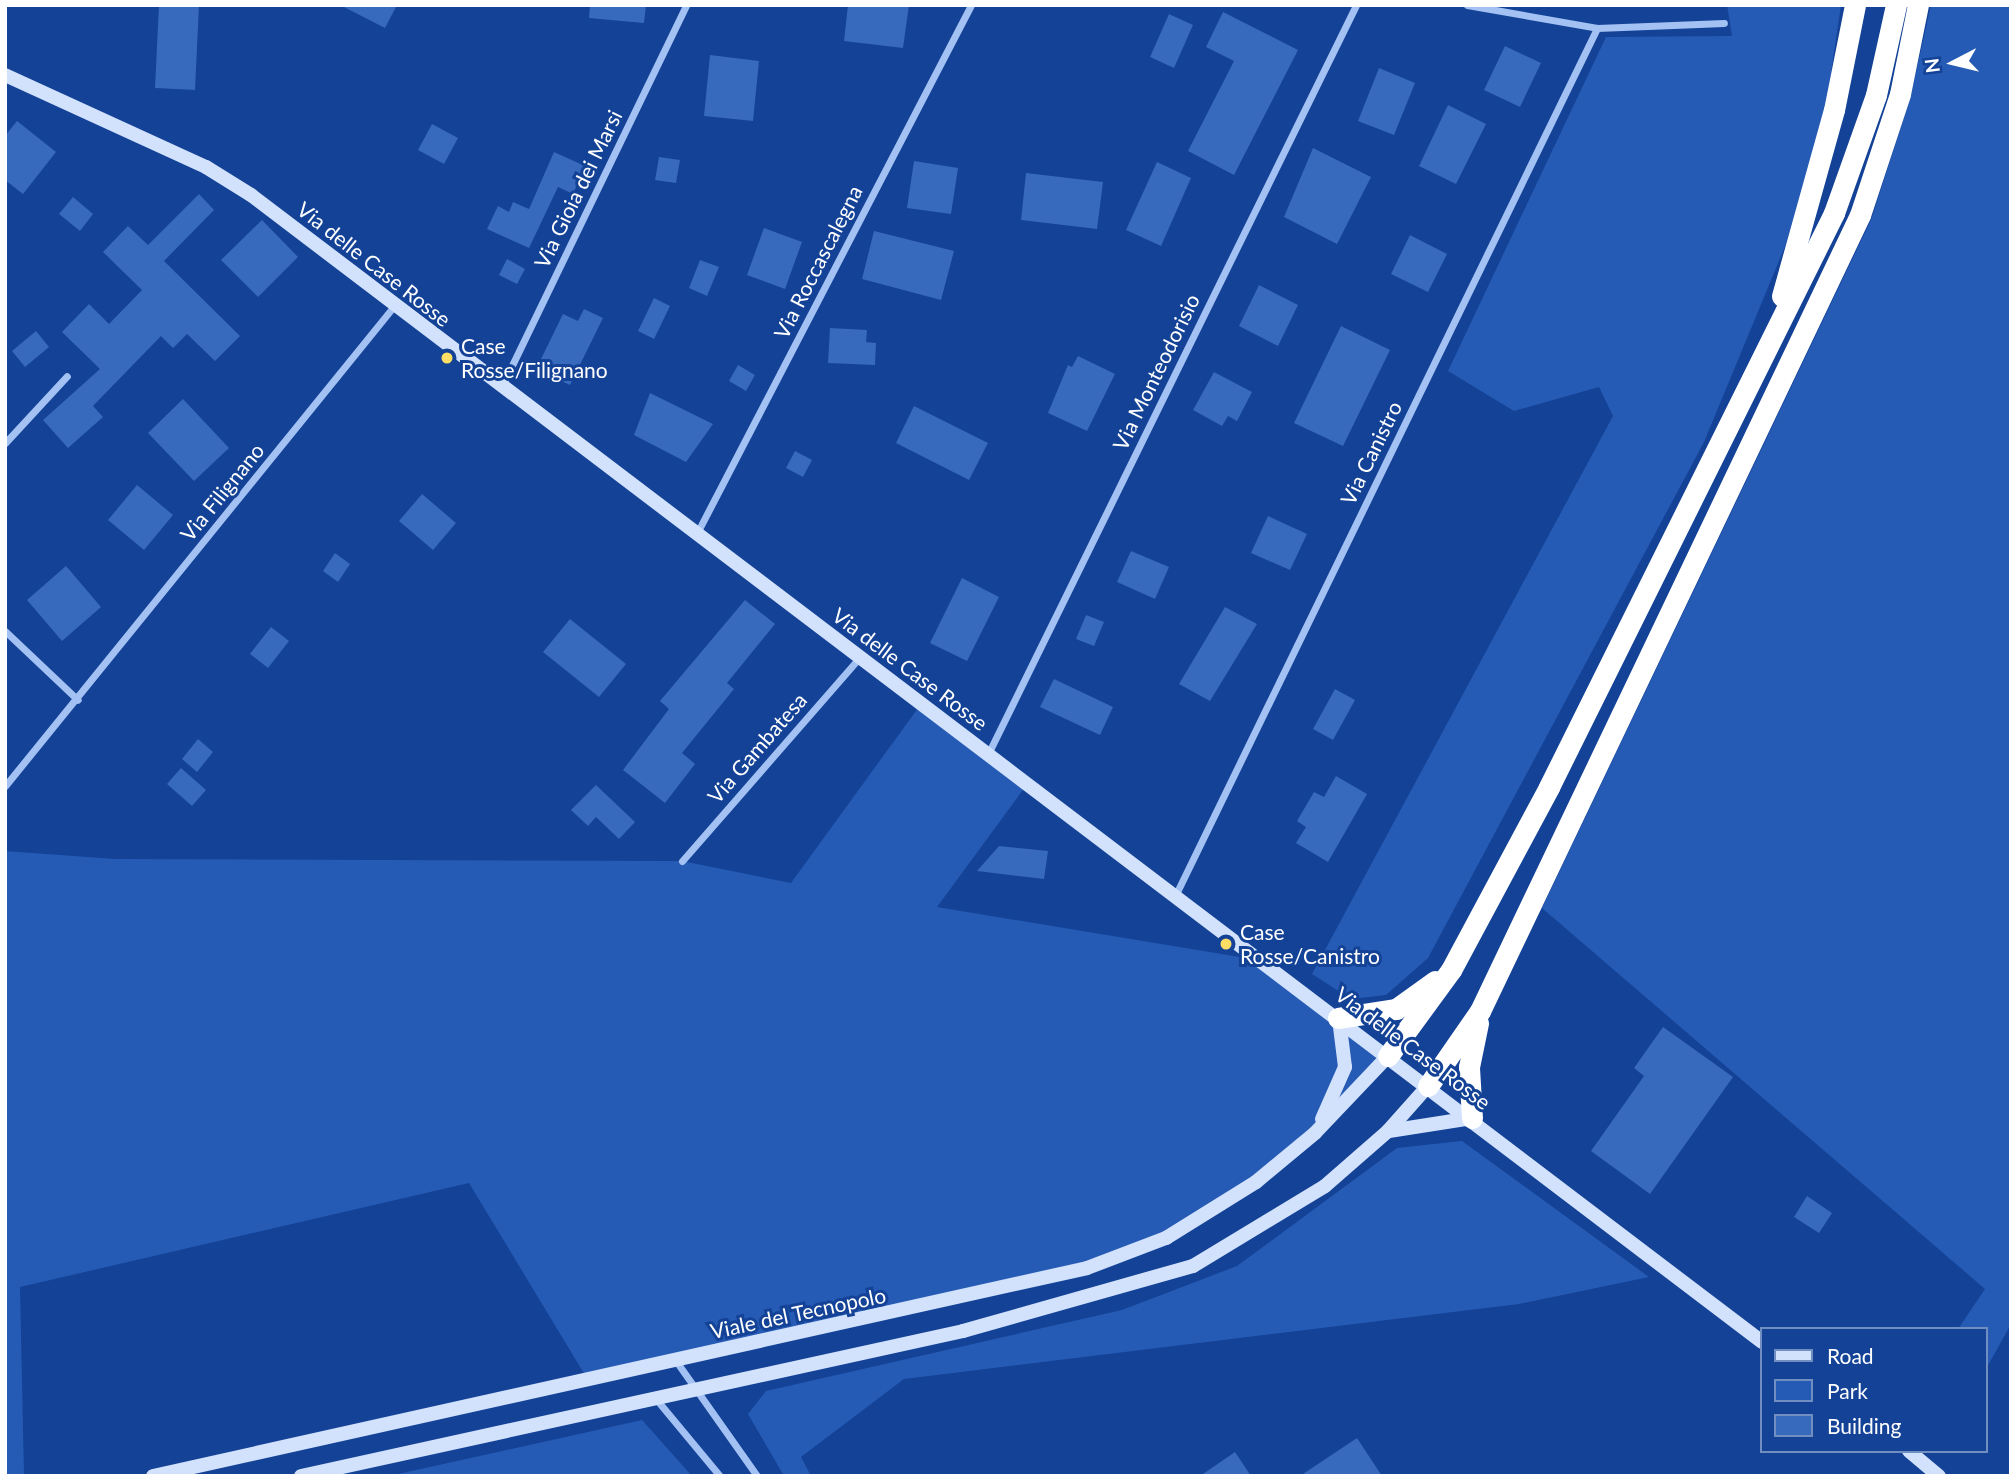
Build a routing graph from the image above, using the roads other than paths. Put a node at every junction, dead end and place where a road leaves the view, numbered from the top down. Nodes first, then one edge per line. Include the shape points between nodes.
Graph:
1 (686, 5) edge
2 (971, 5) edge
3 (1356, 5) edge
4 (1467, 5) edge
5 (1856, 5) edge
6 (1896, 5) edge
7 (1918, 5) edge
8 (1724, 23) dead end
9 (1597, 28) junction
10 (5, 75) edge
11 (394, 306) junction
12 (67, 376) dead end
13 (501, 387) junction
14 (1747, 390) junction
15 (5, 443) edge
16 (696, 535) junction
17 (5, 631) edge
18 (859, 658) junction
19 (78, 700) junction
20 (988, 754) junction
21 (5, 786) edge
22 (682, 860) dead end
23 (1176, 894) junction
24 (1451, 970) junction
25 (1480, 1010) junction
26 (1338, 1018) junction
27 (1388, 1056) junction
28 (1428, 1086) junction
29 (1472, 1118) junction
30 (1388, 1131) junction
31 (1315, 1133) junction
32 (1760, 1340) edge
33 (676, 1361) junction
34 (696, 1390) junction
35 (656, 1399) junction
36 (1911, 1453) edge
37 (153, 1476) edge
38 (301, 1476) edge
39 (720, 1476) edge
40 (757, 1476) edge
41 (1939, 1476) edge

1 - 13 street, Via Gioia dei Marsi
2 - 16 street, Via Roccascalegna
3 - 20 street, Via Monteodorisio
4 - 9 street
5 - 14 highway via 1809,208
6 - 14 highway via 1876,95 1834,212
7 - 25 highway via 1900,94 1860,215
8 - 9 street
9 - 23 street, Via Canistro
10 - 11 main road, Via delle Case Rosse via 206,167
11 - 13 main road, Via delle Case Rosse
11 - 19 street, Via Filignano
12 - 15 street
13 - 16 main road, Via delle Case Rosse
14 - 24 highway via 1549,787
16 - 18 main road, Via delle Case Rosse
17 - 19 street
18 - 20 main road, Via delle Case Rosse
18 - 22 street, Via Gambatesa
19 - 21 street, Via Filignano
20 - 23 main road, Via delle Case Rosse
23 - 26 main road, Via delle Case Rosse
24 - 26 highway via 1396,1009
24 - 27 highway
25 - 28 highway
25 - 29 highway via 1469,1068
26 - 27 main road, Via delle Case Rosse
26 - 31 main road via 1345,1067
27 - 28 main road, Via delle Case Rosse
27 - 31 main road, Viale del Tecnopolo
28 - 29 main road, Via delle Case Rosse
28 - 30 main road
29 - 30 main road
29 - 32 main road, Via delle Case Rosse
30 - 34 main road via 1325,1186 1193,1266 963,1331
31 - 33 main road, Viale del Tecnopolo via 1205,1217 1166,1238 1087,1268
33 - 34 street
33 - 37 main road, Viale del Tecnopolo
34 - 35 main road
34 - 40 street
35 - 38 main road
35 - 39 street
36 - 41 main road

